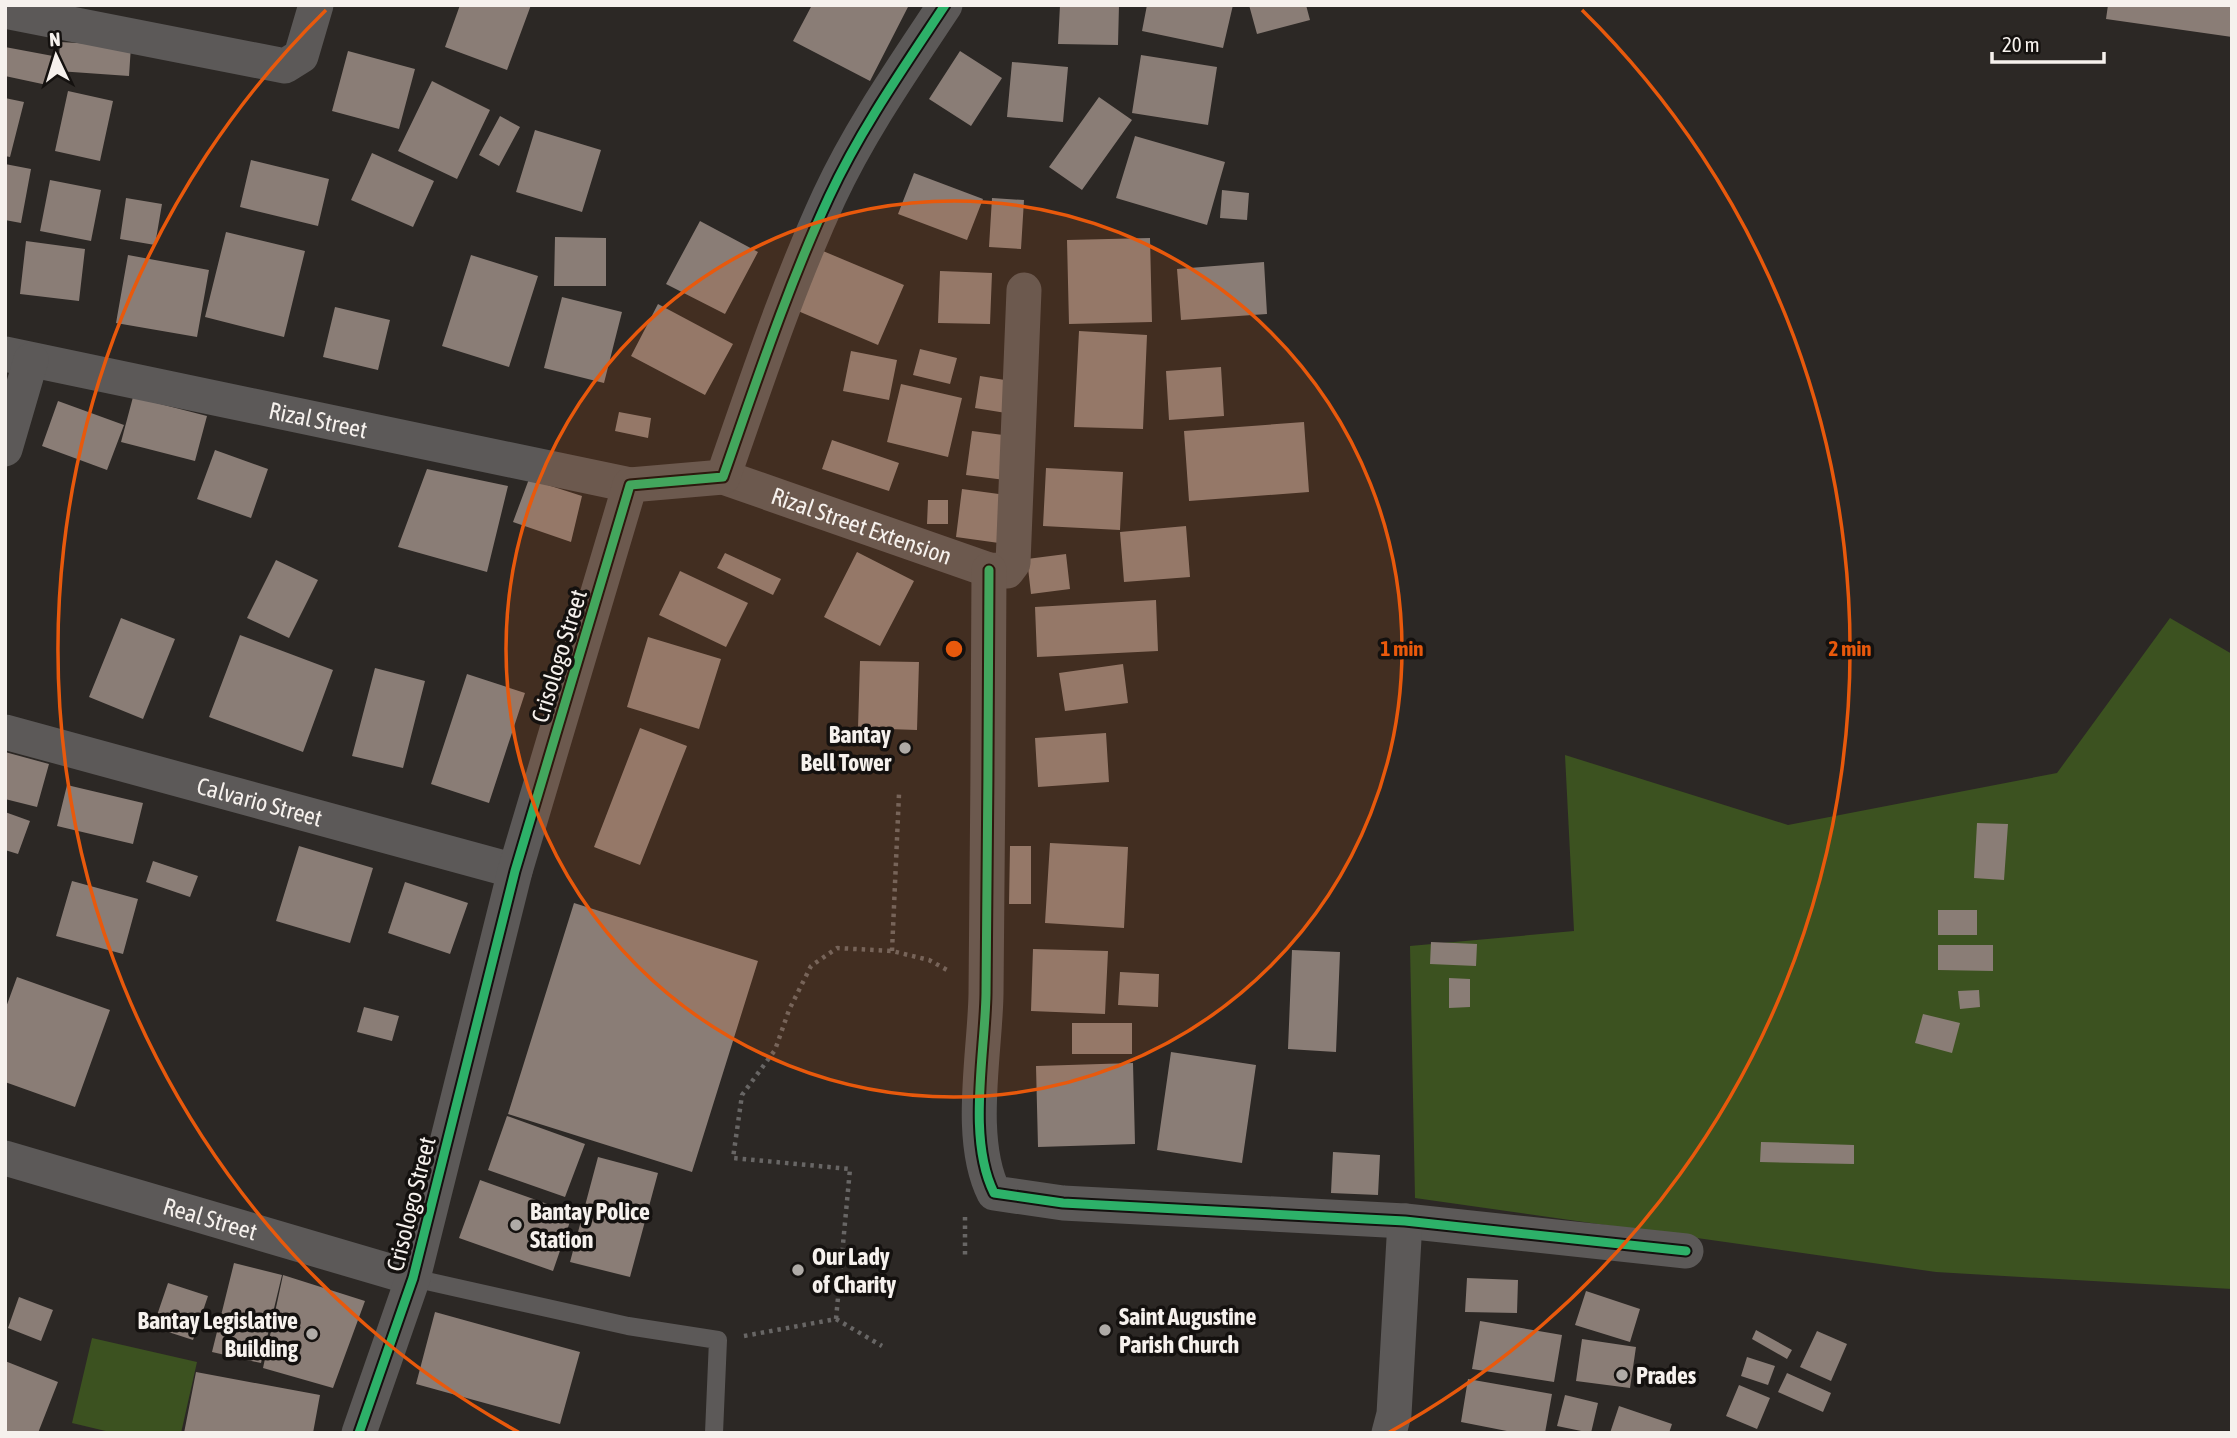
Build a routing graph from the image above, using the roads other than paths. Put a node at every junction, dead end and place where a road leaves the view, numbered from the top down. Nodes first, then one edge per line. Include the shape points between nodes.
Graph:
1 (316, 5) edge
2 (945, 5) edge
3 (5, 10) edge
4 (1024, 290) dead end
5 (18, 357) edge
6 (5, 449) edge
7 (723, 477) junction
8 (630, 485) junction
9 (995, 571) junction
10 (5, 732) edge
11 (515, 871) junction
12 (5, 1158) edge
13 (1405, 1221) junction
14 (1686, 1251) dead end
15 (413, 1278) junction
16 (359, 1433) edge
17 (714, 1433) edge
18 (1389, 1433) edge

1 - 3 street via 300,56 285,65
2 - 7 street via 881,102 830,196 776,326
4 - 9 street via 1013,563
5 - 6 street
5 - 8 street, Rizal Street
7 - 8 street
7 - 9 street, Rizal Street Extension
8 - 11 street, Crisologo Street
9 - 13 street via 981,1138 984,1174 994,1193 1063,1203
10 - 11 street, Calvario Street
11 - 15 street, Crisologo Street
12 - 15 street, Real Street
13 - 14 street
13 - 18 street via 1394,1414
15 - 16 street, Crisologo Street
15 - 17 lane via 628,1326 718,1340

